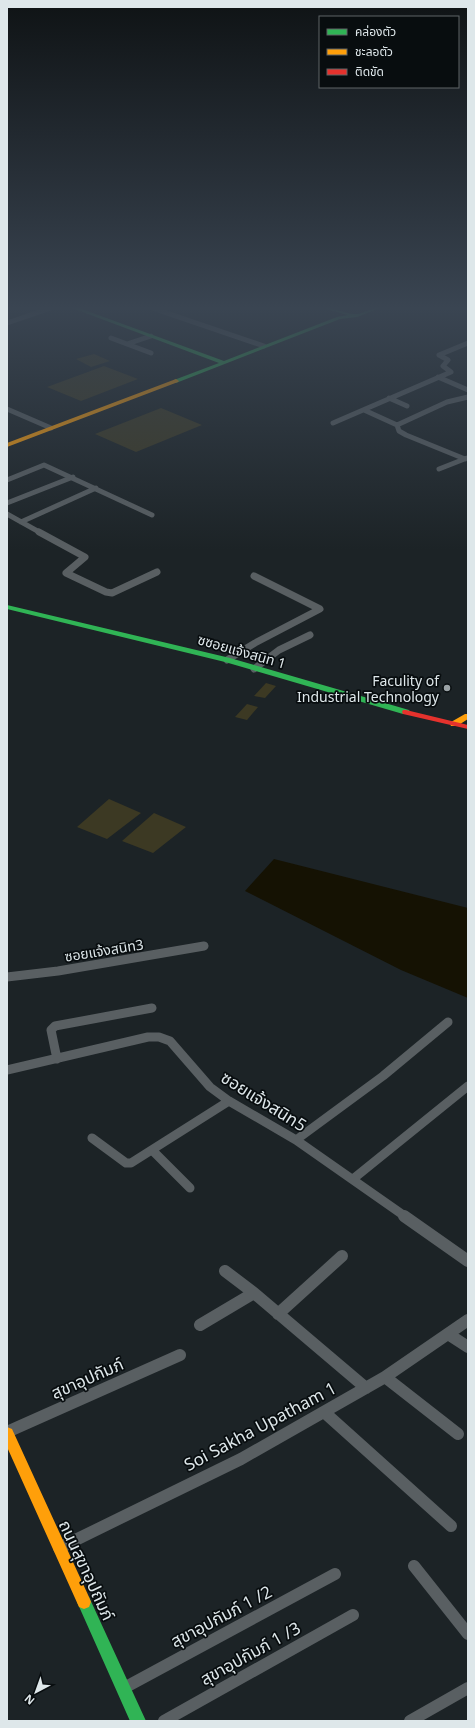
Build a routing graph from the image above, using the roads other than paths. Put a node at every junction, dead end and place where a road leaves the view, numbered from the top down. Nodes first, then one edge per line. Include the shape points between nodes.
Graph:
1 (159, 389) edge
2 (166, 389) edge
3 (411, 389) edge
4 (468, 397) edge
5 (389, 398) junction
6 (407, 406) dead end
7 (7, 409) edge
8 (364, 410) junction
9 (333, 424) dead end
10 (397, 425) junction
11 (51, 428) junction
12 (30, 436) junction
13 (40, 440) junction
14 (7, 445) edge
15 (7, 453) edge
16 (467, 458) edge
17 (439, 469) dead end
18 (73, 477) junction
19 (7, 480) edge
20 (96, 488) junction
21 (7, 503) edge
22 (7, 514) edge
23 (152, 515) dead end
24 (21, 522) junction
25 (157, 572) dead end
26 (254, 576) dead end
27 (7, 607) edge
28 (310, 635) dead end
29 (227, 660) junction
30 (254, 669) junction
31 (468, 716) edge
32 (454, 724) junction
33 (468, 727) edge
34 (204, 946) dead end
35 (7, 977) edge
36 (152, 1008) dead end
37 (448, 1022) dead end
38 (57, 1059) junction
39 (7, 1070) edge
40 (468, 1086) edge
41 (229, 1101) junction
42 (92, 1138) dead end
43 (296, 1140) junction
44 (152, 1150) junction
45 (353, 1179) junction
46 (190, 1188) dead end
47 (342, 1256) dead end
48 (468, 1261) edge
49 (225, 1271) dead end
50 (254, 1293) junction
51 (278, 1314) junction
52 (468, 1320) edge
53 (200, 1325) dead end
54 (448, 1334) junction
55 (468, 1347) edge
56 (180, 1356) dead end
57 (385, 1377) junction
58 (366, 1388) junction
59 (324, 1412) junction
60 (7, 1432) edge
61 (458, 1434) dead end
62 (451, 1526) dead end
63 (59, 1548) junction
64 (414, 1566) dead end
65 (335, 1574) dead end
66 (353, 1616) dead end
67 (468, 1634) edge
68 (124, 1688) junction
69 (468, 1688) edge
70 (138, 1721) edge
71 (164, 1721) edge
72 (410, 1721) edge

1 - 11 main road
2 - 13 main road
3 - 5 street
4 - 10 street via 447,402
5 - 6 street
5 - 8 street
7 - 11 street
8 - 9 street
8 - 10 street
10 - 16 street via 399,431 406,435
11 - 12 main road
12 - 13 main road
12 - 14 main road
13 - 15 main road
16 - 17 street
18 - 19 street via 44,465
18 - 20 street
18 - 21 street
20 - 23 street
20 - 24 street
22 - 24 street
24 - 25 street via 85,557 66,573 106,592 116,592
26 - 29 street via 320,609 255,642
27 - 29 main road, ซซอยแจ้งสนิท 1
28 - 30 street via 279,650
29 - 30 main road, ซซอยแจ้งสนิท 1
30 - 32 main road, ซซอยแจ้งสนิท 1
31 - 32 main road
32 - 33 main road, ซซอยแจ้งสนิท 1
34 - 35 street, ซอยแจ้งสนิท3 via 58,971
36 - 38 street via 55,1026 51,1030
37 - 43 street via 382,1076
38 - 39 street, ซอยแจ้งสนิท5
38 - 41 street, ซอยแจ้งสนิท5 via 148,1037 159,1037 170,1042 210,1087
40 - 45 street
41 - 43 street, ซอยแจ้งสนิท5
41 - 44 street
42 - 44 street via 126,1163 131,1163
43 - 45 street, ซอยแจ้งสนิท5
44 - 46 street
45 - 48 street, ซอยแจ้งสนิท5
47 - 51 street
49 - 50 street
50 - 51 street
50 - 53 street
51 - 58 street
52 - 54 street, Soi Sakha Upatham 1
54 - 55 street
54 - 57 street, Soi Sakha Upatham 1
56 - 60 street, สุขาอุปกัมภ์
57 - 58 street, Soi Sakha Upatham 1
57 - 61 street
58 - 59 street, Soi Sakha Upatham 1
59 - 62 street
59 - 63 street, Soi Sakha Upatham 1 via 241,1459
60 - 63 main road, ถนนสุขาอุปถัมภ์
63 - 68 main road, ถนนสุขาอุปถัมภ์
64 - 67 street
65 - 68 street, สุขาอุปกัมภ์ 1 /2
66 - 71 street, สุขาอุปกัมภ์ 1 /3
68 - 70 main road, ถนนสุขาอุปถัมภ์
69 - 72 street

